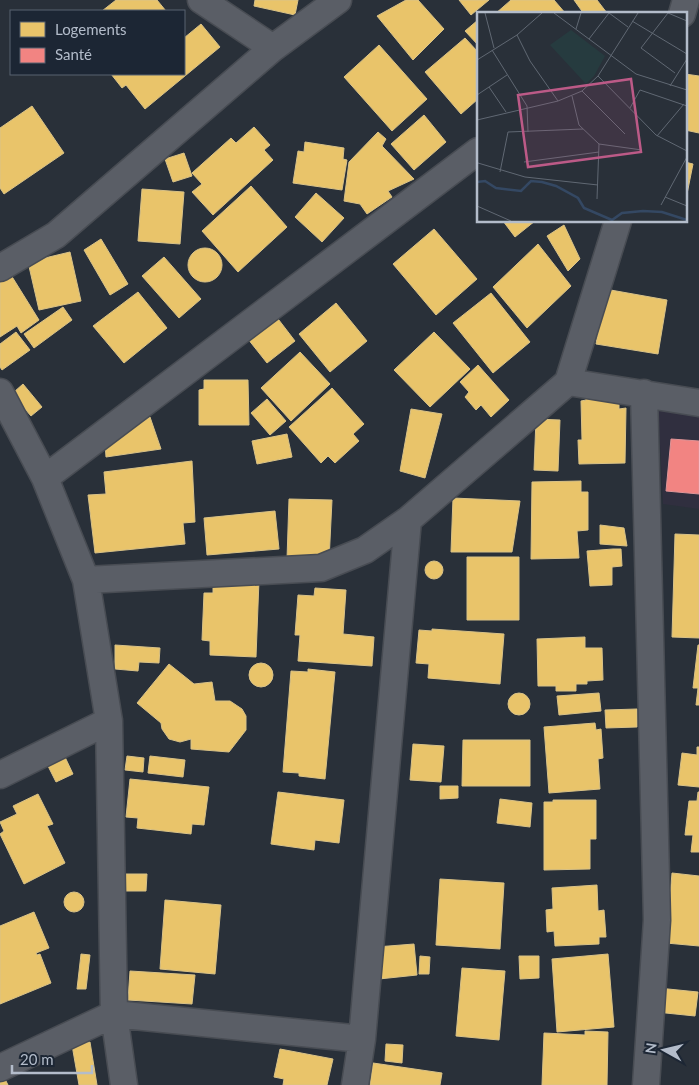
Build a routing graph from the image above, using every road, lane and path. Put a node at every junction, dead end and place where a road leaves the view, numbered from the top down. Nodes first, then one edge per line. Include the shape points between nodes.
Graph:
1 (201, 0) edge
2 (338, 0) edge
3 (272, 48) junction
4 (477, 152) edge
5 (618, 222) edge
6 (0, 268) edge
7 (568, 382) junction
8 (0, 392) edge
9 (644, 393) junction
10 (699, 403) edge
11 (45, 478) junction
12 (408, 520) junction
13 (86, 580) junction
14 (109, 721) junction
15 (0, 775) edge
16 (114, 1014) junction
17 (362, 1039) junction
18 (0, 1068) edge
19 (124, 1085) edge
20 (355, 1085) edge
21 (646, 1085) edge

1 - 3 street
2 - 3 street
3 - 6 street via 56,234
4 - 11 street
5 - 7 street
7 - 9 street
7 - 12 street
8 - 11 street
9 - 10 street
9 - 21 street via 657,920
11 - 13 street
12 - 13 street via 365,550 321,568
12 - 17 street
13 - 14 street
14 - 15 street
14 - 16 street
16 - 17 street
16 - 18 street
16 - 19 street
17 - 20 street

